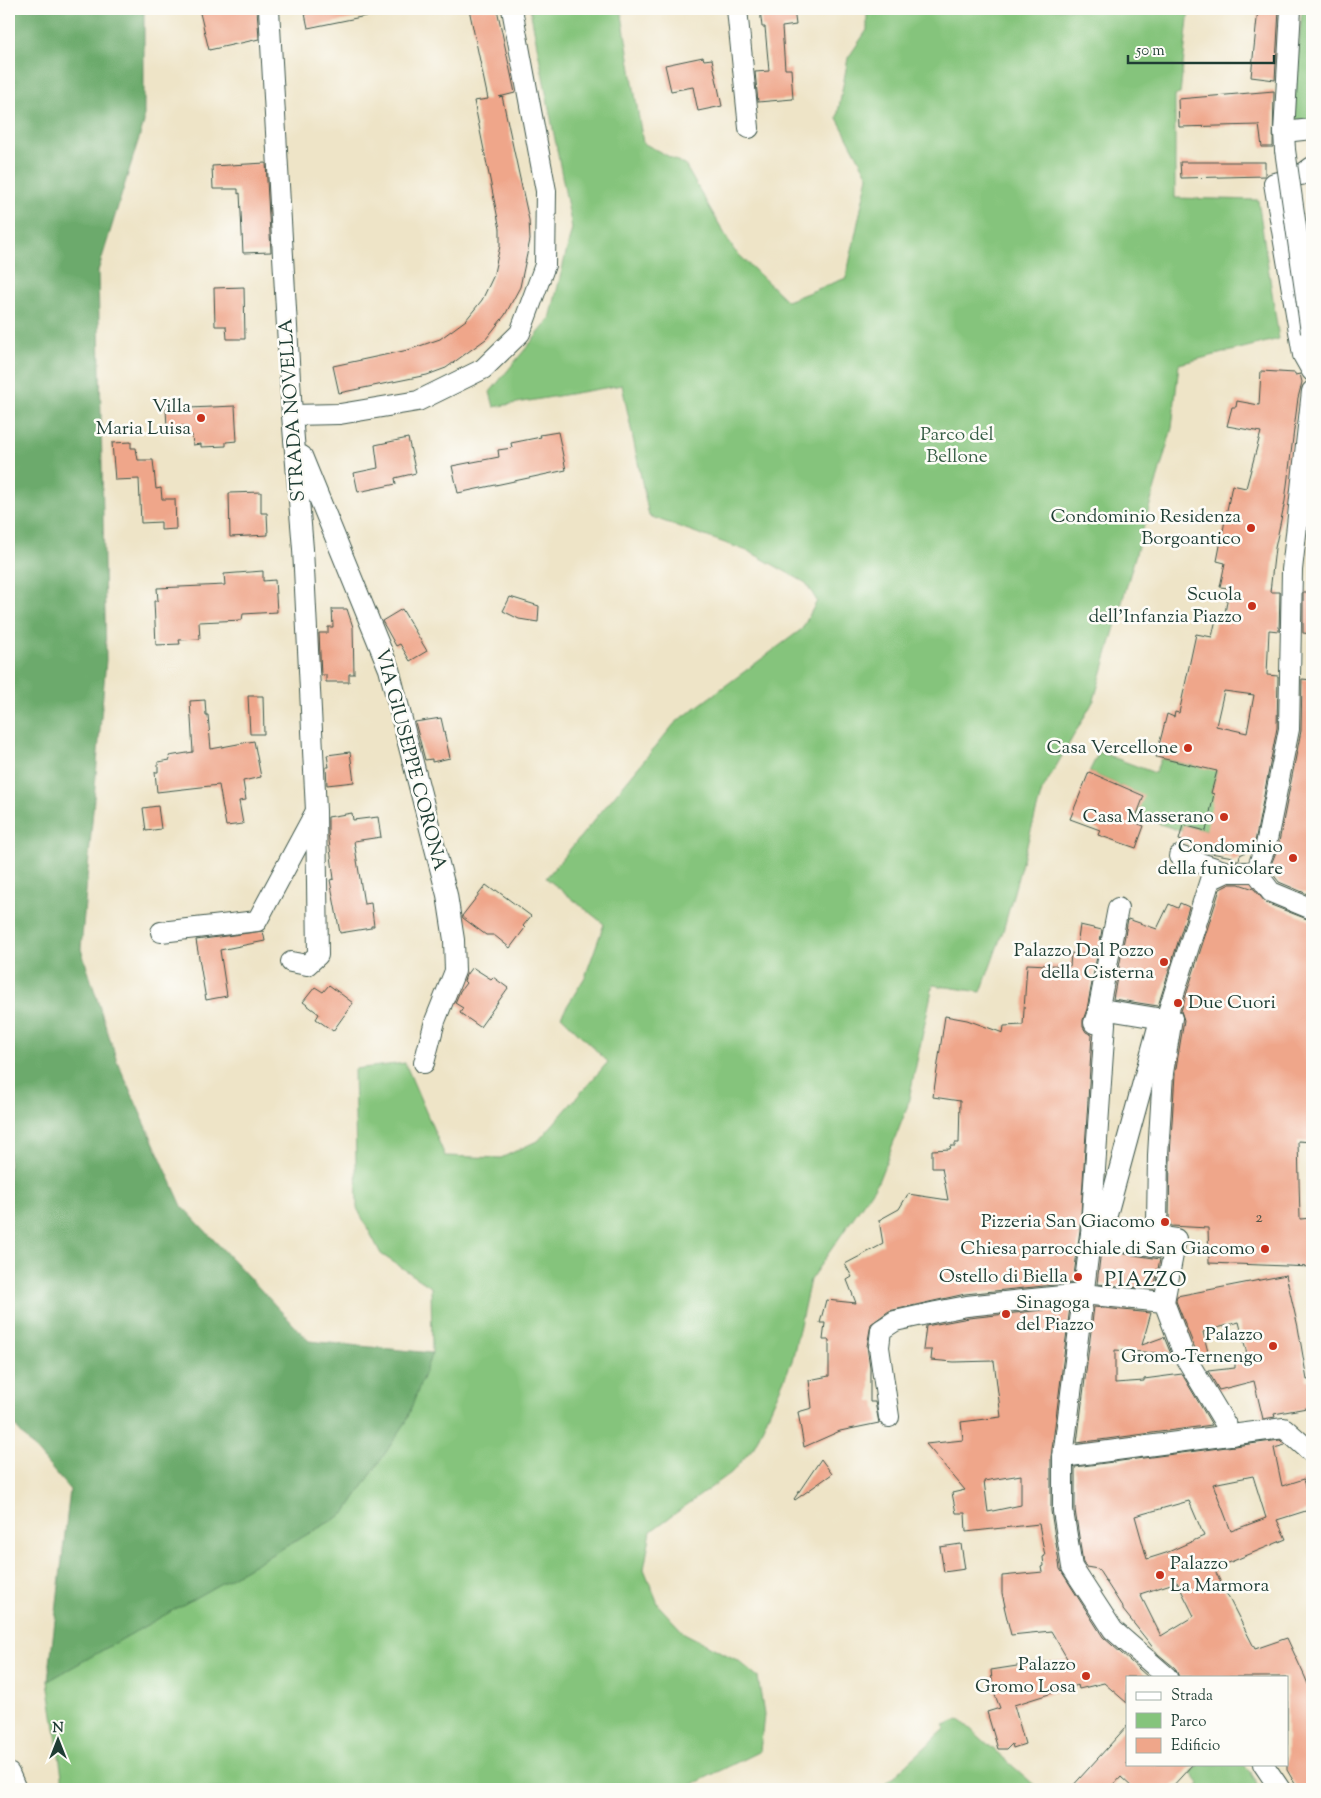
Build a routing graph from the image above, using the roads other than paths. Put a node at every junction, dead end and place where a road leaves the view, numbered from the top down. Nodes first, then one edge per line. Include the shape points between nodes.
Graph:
1 (269, 9) edge
2 (512, 9) edge
3 (737, 9) edge
4 (1291, 9) edge
5 (749, 128) dead end
6 (1312, 129) edge
7 (1285, 141) junction
8 (1279, 182) dead end
9 (1311, 341) edge
10 (1312, 371) edge
11 (1312, 391) edge
12 (292, 415) junction
13 (294, 438) junction
14 (316, 811) junction
15 (1179, 856) dead end
16 (1227, 872) junction
17 (1256, 872) junction
18 (1118, 908) dead end
19 (1312, 909) edge
20 (161, 932) dead end
21 (291, 962) dead end
22 (1098, 1012) junction
23 (1162, 1023) junction
24 (424, 1063) dead end
25 (1098, 1233) junction
26 (1170, 1238) junction
27 (1082, 1294) junction
28 (1164, 1302) junction
29 (889, 1417) dead end
30 (1232, 1435) junction
31 (1312, 1454) edge
32 (1062, 1457) junction
33 (1166, 1676) edge
34 (1264, 1766) edge
35 (9, 1774) edge
36 (16, 1789) edge
37 (1280, 1789) edge

1 - 12 street, STRADA NOVELLA
2 - 12 street via 546,191 545,265 520,333 483,369 418,401 340,414
3 - 5 street
4 - 7 street
6 - 7 street
7 - 9 street, bridge
8 - 10 street via 1274,183 1302,355
11 - 17 street via 1292,570 1289,729 1266,845
12 - 13 street, STRADA NOVELLA
13 - 14 street, STRADA NOVELLA
13 - 24 street, VIA GIUSEPPE CORONA via 389,669 447,895 455,970 435,1021
14 - 20 street via 257,921
14 - 21 street, STRADA NOVELLA via 318,955 307,965
15 - 16 street
16 - 17 street
16 - 23 street via 1210,880
17 - 19 street via 1271,892
18 - 22 street
22 - 23 street via 1102,1009
22 - 25 street via 1094,1022 1105,1024 1091,1227
23 - 25 street
23 - 26 street via 1172,1018 1163,1073 1157,1224
25 - 26 street via 1100,1238 1168,1248
25 - 27 street via 1091,1233
26 - 28 street
27 - 28 street
27 - 29 street via 967,1306 895,1321 881,1330 879,1347
27 - 32 street
28 - 30 street via 1184,1356
30 - 31 street via 1284,1428
30 - 32 street
32 - 33 street via 1063,1511 1072,1567 1113,1630
34 - 37 street
35 - 36 street

